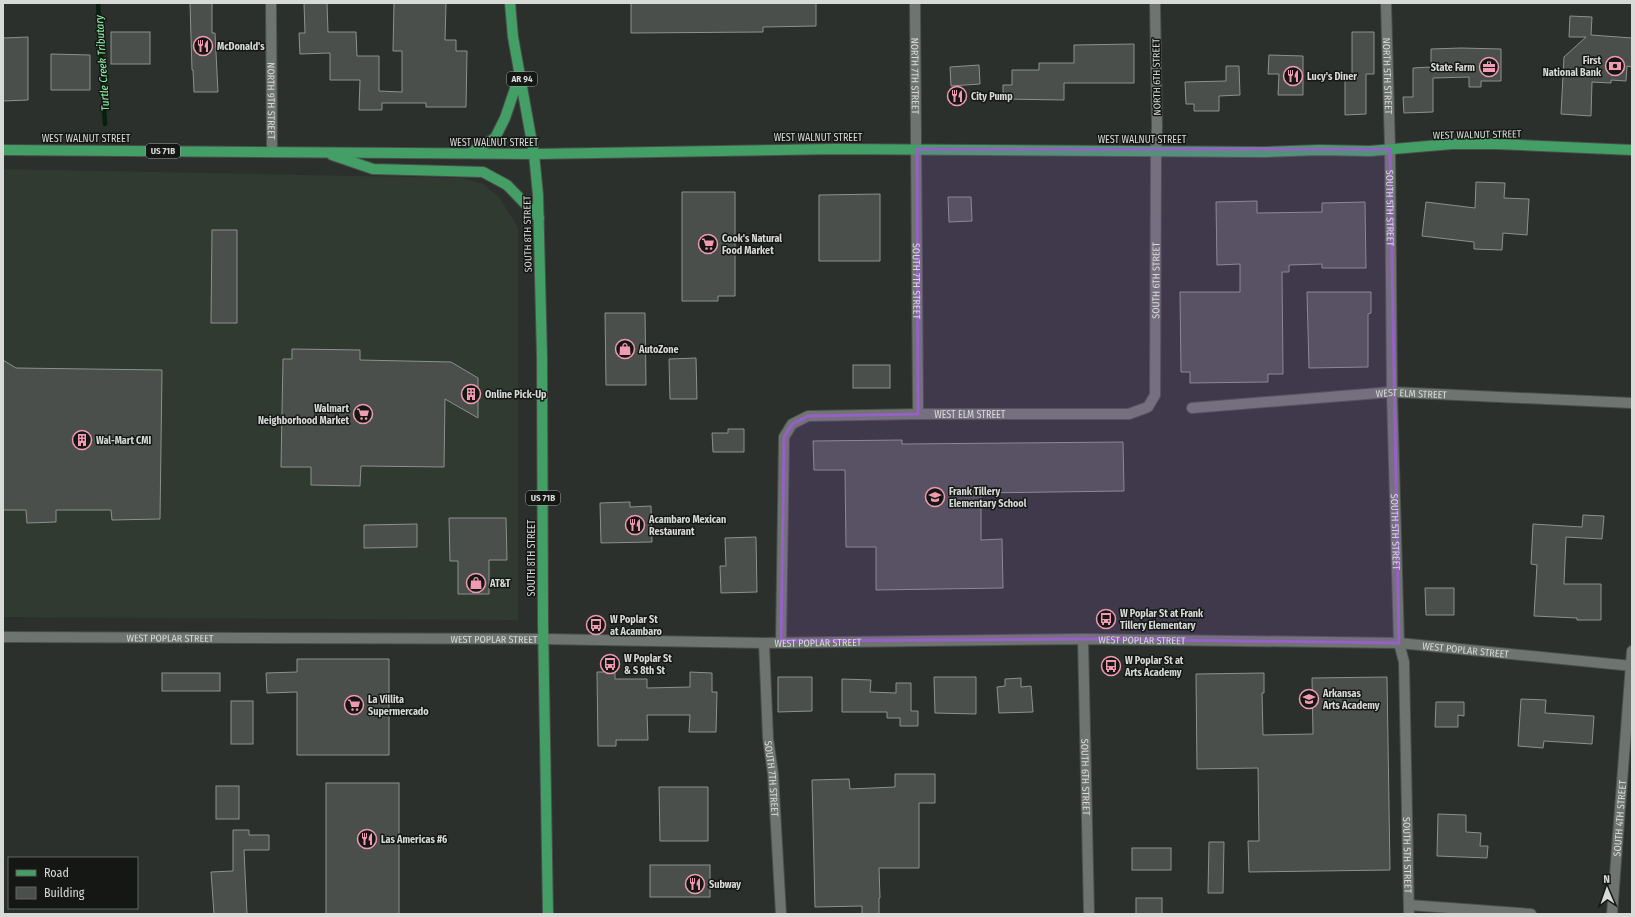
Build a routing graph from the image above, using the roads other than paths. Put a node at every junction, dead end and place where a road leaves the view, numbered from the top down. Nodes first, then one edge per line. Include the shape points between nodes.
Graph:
1 (271, 3) edge
2 (510, 3) edge
3 (915, 3) edge
4 (1154, 3) edge
5 (1386, 3) edge
6 (520, 72) junction
7 (917, 149) junction
8 (3, 150) edge
9 (1390, 150) junction
10 (1632, 150) edge
11 (1156, 151) junction
12 (272, 152) junction
13 (323, 152) junction
14 (468, 154) junction
15 (534, 154) junction
16 (539, 218) junction
17 (1392, 392) junction
18 (1632, 403) edge
19 (1148, 407) joint
20 (1192, 408) dead end
21 (918, 414) junction
22 (3, 637) edge
23 (544, 638) junction
24 (1083, 639) junction
25 (781, 641) junction
26 (764, 642) junction
27 (1398, 643) junction
28 (1632, 651) edge
29 (1631, 666) edge
30 (1409, 909) edge
31 (548, 914) edge
32 (781, 914) edge
33 (1089, 914) edge
34 (1531, 914) edge
35 (1612, 914) edge

1 - 12 street, NORTH 9TH STREET
2 - 6 main road, AR 94
3 - 7 street, NORTH 7TH STREET
4 - 11 street, NORTH 6TH STREET
5 - 9 street, NORTH 5TH STREET
6 - 14 main road, AR 94 via 505,118 495,138
6 - 15 main road, AR 94
7 - 11 main road, WEST WALNUT STREET
7 - 15 main road, WEST WALNUT STREET
7 - 21 street, SOUTH 7TH STREET
8 - 12 main road, WEST WALNUT STREET / US 71B
9 - 10 main road, WEST WALNUT STREET via 1452,144 1496,144
9 - 11 main road, WEST WALNUT STREET
9 - 17 street, SOUTH 5TH STREET
11 - 19 street, SOUTH 6TH STREET via 1155,395
12 - 13 main road, WEST WALNUT STREET / US 71B
13 - 14 main road, WEST WALNUT STREET / US 71B
13 - 16 main road, US 71B via 373,169 483,172 507,185
14 - 15 main road, WEST WALNUT STREET / US 71B
15 - 16 main road, SOUTH 8TH STREET / US 71B
16 - 23 main road, SOUTH 8TH STREET / US 71B
17 - 18 street, WEST ELM STREET
17 - 20 street, WEST ELM STREET
17 - 27 street, SOUTH 5TH STREET
19 - 21 street, WEST ELM STREET via 1129,414
21 - 25 street, WEST ELM STREET via 808,416 792,424 784,436
22 - 23 street, WEST POPLAR STREET
23 - 26 street, WEST POPLAR STREET
23 - 31 main road, SOUTH 8TH STREET / US 71B
24 - 25 street, WEST POPLAR STREET
24 - 27 street, WEST POPLAR STREET
24 - 33 street, SOUTH 6TH STREET
25 - 26 street, WEST POPLAR STREET
26 - 32 street, SOUTH 7TH STREET
27 - 29 street, WEST POPLAR STREET
27 - 30 street, SOUTH 5TH STREET via 1404,662
28 - 29 street, SOUTH 4TH STREET
29 - 35 street, SOUTH 4TH STREET
30 - 34 street

